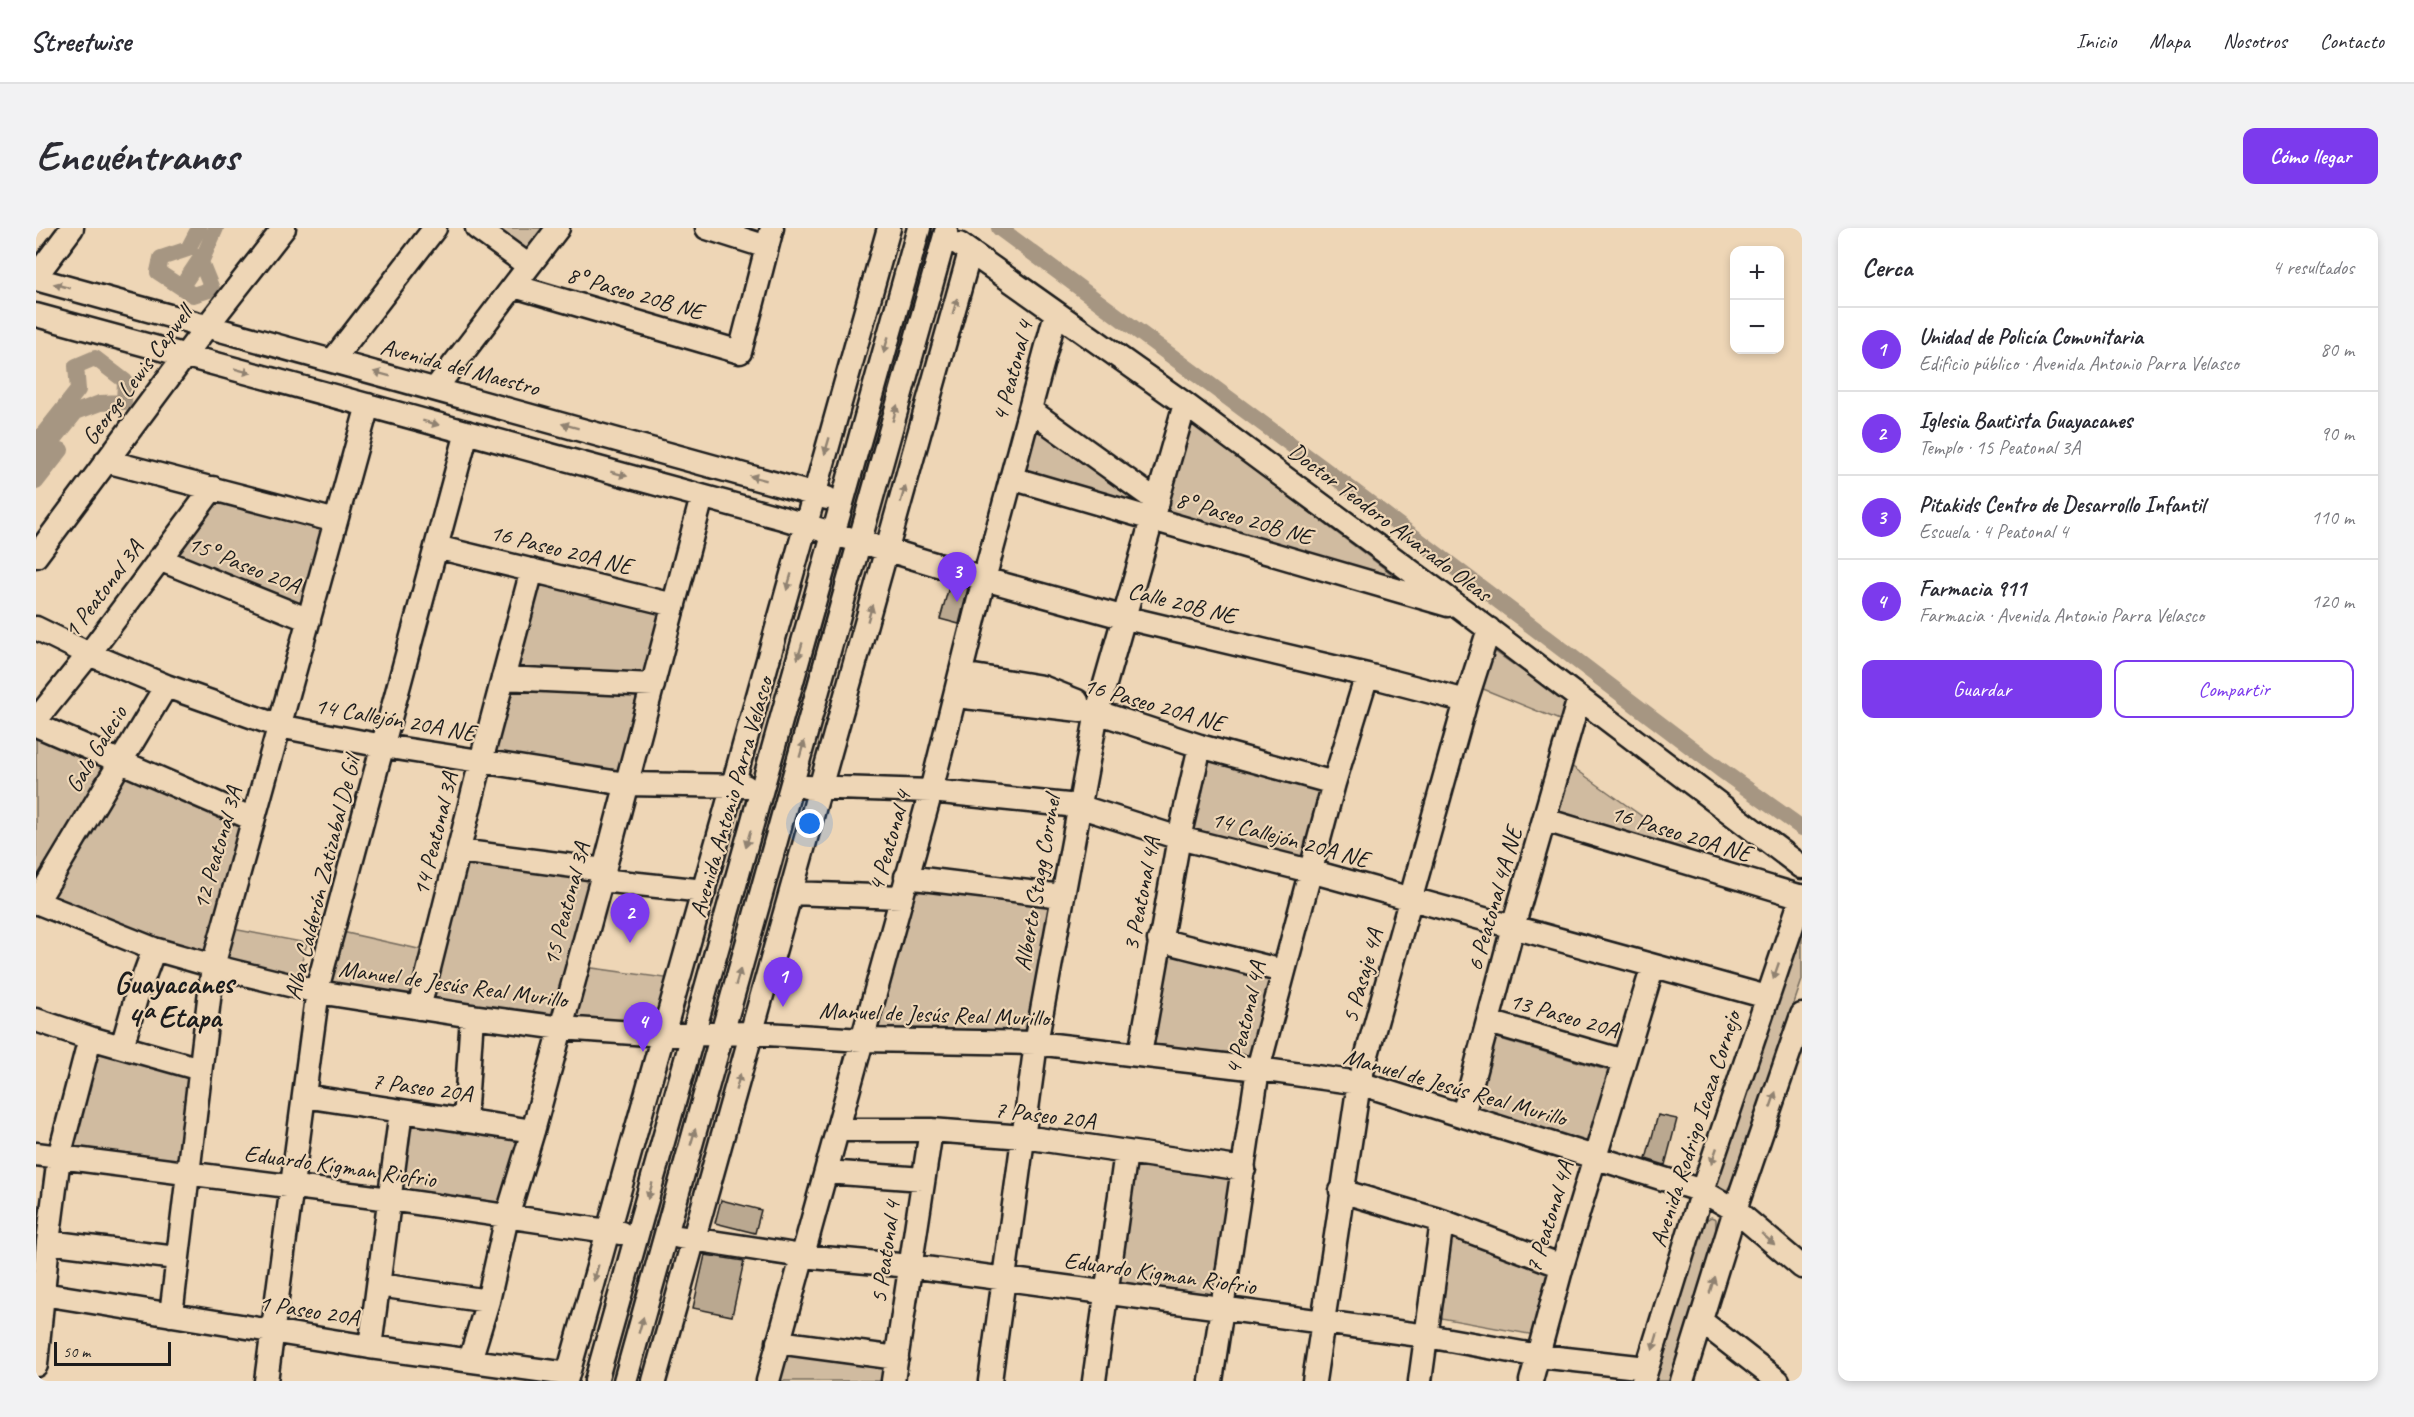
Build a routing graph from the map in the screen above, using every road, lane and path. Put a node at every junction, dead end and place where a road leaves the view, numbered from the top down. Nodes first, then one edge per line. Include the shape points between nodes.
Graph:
1 (72, 228) edge
2 (284, 228) edge
3 (435, 228) edge
4 (477, 228) edge
5 (558, 228) edge
6 (707, 228) edge
7 (889, 228) edge
8 (919, 228) edge
9 (943, 230) edge
10 (770, 238) edge
11 (970, 252) junction
12 (529, 266) junction
13 (36, 278) edge
14 (514, 286) junction
15 (106, 298) junction
16 (1056, 313) junction
17 (36, 315) edge
18 (207, 326) junction
19 (93, 330) junction
20 (187, 356) junction
21 (333, 360) junction
22 (435, 389) junction
23 (1185, 404) junction
24 (368, 405) junction
25 (1030, 410) junction
26 (467, 432) junction
27 (106, 461) junction
28 (1011, 478) junction
29 (213, 488) junction
30 (814, 494) junction
31 (702, 497) junction
32 (842, 502) junction
33 (868, 509) junction
34 (1155, 511) junction
35 (336, 521) junction
36 (805, 525) junction
37 (833, 534) junction
38 (859, 542) junction
39 (436, 547) junction
40 (887, 550) junction
41 (36, 556) edge
42 (159, 559) junction
43 (532, 570) junction
44 (984, 579) junction
45 (674, 605) junction
46 (1462, 609) junction
47 (1122, 617) junction
48 (309, 620) junction
49 (36, 628) edge
50 (1489, 629) junction
51 (89, 654) junction
52 (1366, 675) junction
53 (503, 678) junction
54 (653, 685) junction
55 (958, 685) junction
56 (166, 686) junction
57 (1579, 698) junction
58 (1466, 701) junction
59 (1092, 711) junction
60 (36, 720) edge
61 (36, 725) edge
62 (279, 726) junction
63 (383, 746) junction
64 (1200, 746) junction
65 (120, 761) junction
66 (481, 761) junction
67 (1334, 783) junction
68 (626, 784) junction
69 (733, 786) junction
70 (762, 786) junction
71 (791, 787) junction
72 (821, 788) junction
73 (930, 791) junction
74 (1078, 806) junction
75 (253, 819) junction
76 (1545, 820) junction
77 (1179, 838) junction
78 (459, 851) junction
79 (1802, 867) edge
80 (1310, 871) junction
81 (603, 875) junction
82 (903, 887) junction
83 (704, 891) junction
84 (791, 894) junction
85 (1062, 896) junction
86 (1802, 896) edge
87 (1412, 899) junction
88 (36, 903) edge
89 (1513, 927) junction
90 (1159, 940) junction
91 (154, 949) junction
92 (213, 966) junction
93 (1653, 966) junction
94 (1283, 971) junction
95 (318, 992) junction
96 (1767, 997) junction
97 (419, 1008) junction
98 (1802, 1015) edge
99 (472, 1016) junction
100 (36, 1020) edge
101 (1489, 1022) junction
102 (561, 1028) junction
103 (722, 1033) junction
104 (694, 1034) junction
105 (752, 1034) junction
106 (663, 1035) junction
107 (90, 1038) junction
108 (862, 1040) junction
109 (1036, 1042) junction
110 (122, 1047) junction
111 (1140, 1054) junction
112 (1624, 1061) junction
113 (200, 1069) junction
114 (1258, 1069) junction
115 (1359, 1083) junction
116 (304, 1096) junction
117 (401, 1112) junction
118 (1463, 1115) junction
119 (465, 1121) junction
120 (838, 1130) junction
121 (930, 1130) junction
122 (533, 1131) junction
123 (1024, 1137) junction
124 (1126, 1152) junction
125 (36, 1154) edge
126 (1595, 1156) junction
127 (59, 1157) junction
128 (1244, 1169) junction
129 (826, 1172) junction
130 (188, 1173) junction
131 (923, 1179) junction
132 (291, 1186) junction
133 (1341, 1191) junction
134 (1702, 1191) junction
135 (390, 1199) junction
136 (1735, 1210) junction
137 (507, 1217) junction
138 (1442, 1221) junction
139 (608, 1232) junction
140 (637, 1235) junction
141 (666, 1235) junction
142 (694, 1240) junction
143 (48, 1242) junction
144 (802, 1256) junction
145 (176, 1258) junction
146 (910, 1266) junction
147 (1562, 1266) junction
148 (1802, 1268) edge
149 (1004, 1279) junction
150 (379, 1285) junction
151 (1106, 1293) junction
152 (43, 1294) junction
153 (488, 1301) junction
154 (1222, 1308) junction
155 (171, 1315) junction
156 (1701, 1321) junction
157 (1322, 1322) junction
158 (273, 1332) junction
159 (1427, 1336) junction
160 (778, 1342) junction
161 (370, 1347) junction
162 (1539, 1356) junction
163 (897, 1358) junction
164 (470, 1360) junction
165 (36, 1365) edge
166 (1645, 1375) edge
167 (567, 1378) edge
168 (266, 1381) edge
169 (596, 1381) edge
170 (625, 1381) edge
171 (654, 1381) edge
172 (768, 1381) edge
173 (893, 1381) edge
174 (990, 1381) edge
175 (1095, 1381) edge
176 (1211, 1381) edge
177 (1314, 1381) edge
178 (1420, 1381) edge
179 (1531, 1381) edge
180 (1682, 1381) edge
181 (1778, 1381) edge

1 - 13 street
2 - 18 street, George Lewis Capwell
3 - 21 street
4 - 12 street
5 - 12 street
6 - 10 street
7 -> 30 street, Avenida Antonio Parra Velasco
8 -> 32 street, Avenida Antonio Parra Velasco
9 - 11 street, Doctor Teodoro Alvarado Oleas
33 -> 9 street
10 - 14 street, 8° Paseo 20B NE via 740,352
11 - 16 street, Doctor Teodoro Alvarado Oleas
40 -> 11 street
12 - 14 street
15 -> 13 street, Avenida del Maestro
14 - 22 street
15 - 18 street, Avenida del Maestro
15 - 19 street
16 - 23 street, Doctor Teodoro Alvarado Oleas
16 - 25 street, 4 Peatonal 4
17 - 19 street
18 - 20 street, George Lewis Capwell
18 - 21 street, Avenida del Maestro
19 - 20 street
20 -> 24 street
20 - 27 street, George Lewis Capwell
22 -> 21 street, Avenida del Maestro
30 -> 22 street, Avenida del Maestro
23 - 34 street, Alberto Stagg Coronel
23 - 46 street, Doctor Teodoro Alvarado Oleas
24 -> 26 street
24 - 35 street, 12 Peatonal 3A
25 - 28 street, 4 Peatonal 4
25 - 34 street
26 -> 31 street
26 - 39 street, Alba Calderón Zatizabal De Gil
27 - 29 street
27 - 41 street, George Lewis Capwell
28 - 34 street, 8° Paseo 20B NE
28 - 44 street, 4 Peatonal 4
29 - 35 street
29 - 42 street, 1 Peatonal 3A
30 - 32 street, Avenida del Maestro
30 - 36 street, Avenida Antonio Parra Velasco
31 - 36 street
31 - 45 street, 15 Peatonal 3A
32 - 33 street, Avenida del Maestro
32 - 37 street, Avenida Antonio Parra Velasco
33 - 38 street
33 - 40 street
34 - 46 street, 8° Paseo 20B NE
34 - 47 street, Alberto Stagg Coronel
35 - 48 street, 12 Peatonal 3A
36 - 37 street
36 -> 69 street, Avenida Antonio Parra Velasco
37 - 38 street
37 -> 70 street, Avenida Antonio Parra Velasco
38 - 40 street, Calle 20B NE
71 -> 38 street
39 - 43 street, 16 Paseo 20A NE
39 - 63 street, Alba Calderón Zatizabal De Gil
40 - 44 street, Calle 20B NE
72 -> 40 street
42 - 48 street, 15° Paseo 20A
42 - 51 street, 1 Peatonal 3A
43 - 45 street, 16 Paseo 20A NE
43 - 53 street, 14 Peatonal 3A
44 - 47 street, Calle 20B NE
44 - 55 street, 4 Peatonal 4
45 - 54 street, 15 Peatonal 3A
46 - 50 street, Doctor Teodoro Alvarado Oleas
47 - 52 street, Calle 20B NE
47 - 59 street, Alberto Stagg Coronel
48 - 62 street, 12 Peatonal 3A
49 - 51 street, 14 Callejón 20A NE
50 - 57 street, Doctor Teodoro Alvarado Oleas
50 - 58 street, 5 Pasaje 4A
51 - 56 street, 14 Callejón 20A NE
51 - 60 street, 1 Peatonal 3A
52 - 58 street, Calle 20B NE
52 - 67 street, 4 Peatonal 4A
53 - 54 street
53 - 66 street, 14 Peatonal 3A
54 - 68 street, 15 Peatonal 3A
55 - 59 street, 16 Paseo 20A NE via 1042,687
55 - 73 street, 4 Peatonal 4
56 - 62 street, 14 Callejón 20A NE
56 - 65 street, Galo Galecio
57 - 76 street, 6 Peatonal 4A NE
57 - 79 street, Doctor Teodoro Alvarado Oleas
58 - 87 street, 5 Pasaje 4A
59 - 64 street, 16 Paseo 20A NE
59 - 74 street, Alberto Stagg Coronel
61 - 65 street
62 - 63 street, 14 Callejón 20A NE
62 - 75 street, 12 Peatonal 3A
63 - 66 street, 14 Callejón 20A NE
63 - 95 street, Alba Calderón Zatizabal De Gil
64 - 67 street, 16 Paseo 20A NE
64 - 77 street, 3 Peatonal 4A
65 - 75 street
65 - 88 street, Galo Galecio
66 - 68 street, 14 Callejón 20A NE
66 - 78 street, 14 Peatonal 3A
67 - 80 street, 4 Peatonal 4A
68 - 69 street, 14 Callejón 20A NE
68 - 81 street, 15 Peatonal 3A
69 - 70 street, 14 Callejón 20A NE
69 - 83 street, Avenida Antonio Parra Velasco
70 -> 104 street, Avenida Antonio Parra Velasco
71 - 72 street, 14 Callejón 20A NE
103 -> 71 street
72 - 73 street, 14 Callejón 20A NE
72 - 84 street
73 - 74 street, 14 Callejón 20A NE
73 - 82 street, 4 Peatonal 4
74 - 77 street, 14 Callejón 20A NE
74 - 85 street, Alberto Stagg Coronel
75 - 92 street, 12 Peatonal 3A
76 - 86 street, 16 Paseo 20A NE
76 - 89 street, 6 Peatonal 4A NE
77 - 80 street, 14 Callejón 20A NE
77 - 90 street, 3 Peatonal 4A
78 - 81 street
78 - 97 street, 14 Peatonal 3A
80 - 87 street, 14 Callejón 20A NE
80 - 94 street, 4 Peatonal 4A
81 - 83 street
81 - 102 street, 15 Peatonal 3A
82 - 84 street
82 - 85 street
82 - 108 street, 4 Peatonal 4
83 - 106 street, Avenida Antonio Parra Velasco
84 - 105 street
85 - 109 street, Alberto Stagg Coronel
86 -> 96 street, Avenida Rodrigo Icaza Cornejo
87 - 89 street, 14 Callejón 20A NE
87 - 115 street, 5 Pasaje 4A
88 - 91 street, Manuel de Jesús Real Murillo
89 - 93 street, 14 Callejón 20A NE
89 - 101 street, 6 Peatonal 4A NE
90 - 94 street
90 - 111 street, 3 Peatonal 4A
91 - 92 street, Manuel de Jesús Real Murillo
91 - 110 street
92 - 95 street, Manuel de Jesús Real Murillo
92 - 113 street, 12 Peatonal 3A
93 - 96 street, 14 Callejón 20A NE
93 - 112 street, 7 Peatonal 4A
94 - 114 street, 4 Peatonal 4A
95 - 97 street, Manuel de Jesús Real Murillo
95 - 116 street, Alba Calderón Zatizabal De Gil
96 -> 134 street, Avenida Rodrigo Icaza Cornejo
97 - 99 street, Manuel de Jesús Real Murillo
136 -> 98 street
99 - 102 street, Manuel de Jesús Real Murillo
99 - 119 street
100 - 107 street
101 - 112 street, 13 Paseo 20A
101 - 118 street, 6 Peatonal 4A NE
102 - 106 street, Manuel de Jesús Real Murillo
102 - 122 street, 15 Peatonal 3A
103 - 104 street, Manuel de Jesús Real Murillo
103 - 105 street, Manuel de Jesús Real Murillo
141 -> 103 street
104 - 106 street, Manuel de Jesús Real Murillo
104 -> 140 street, Avenida Antonio Parra Velasco
105 - 108 street, Manuel de Jesús Real Murillo
142 -> 105 street
106 - 139 street, Avenida Antonio Parra Velasco
107 - 110 street
107 - 127 street
108 - 109 street, Manuel de Jesús Real Murillo
108 - 120 street, 4 Peatonal 4
109 - 111 street, Manuel de Jesús Real Murillo
109 - 123 street, Alberto Stagg Coronel
110 - 113 street
111 - 114 street, Manuel de Jesús Real Murillo
112 - 126 street, 7 Peatonal 4A
113 - 130 street, 12 Peatonal 3A
114 - 115 street, Manuel de Jesús Real Murillo
114 - 128 street, 4 Peatonal 4A
115 - 118 street, Manuel de Jesús Real Murillo
115 - 133 street, 5 Pasaje 4A
116 - 117 street, 7 Paseo 20A
116 - 132 street, Alba Calderón Zatizabal De Gil
117 - 119 street, 7 Paseo 20A
117 - 135 street
118 - 126 street, Manuel de Jesús Real Murillo
119 - 122 street, 7 Paseo 20A
120 - 121 street, 7 Paseo 20A
120 - 129 street, 4 Peatonal 4
121 - 123 street, 7 Paseo 20A
121 - 131 street, 5 Peatonal 4
122 - 137 street, 15 Peatonal 3A
123 - 124 street, 7 Paseo 20A
123 - 149 street, Alberto Stagg Coronel
124 - 128 street, 7 Paseo 20A
124 - 151 street
125 - 127 street, Eduardo Kigman Riofrio
126 - 134 street, Manuel de Jesús Real Murillo
126 - 147 street, 7 Peatonal 4A
127 - 130 street, Eduardo Kigman Riofrio
127 - 143 street
128 - 154 street, 4 Peatonal 4A
129 - 131 street
129 - 144 street, 4 Peatonal 4
130 - 132 street, Eduardo Kigman Riofrio
130 - 145 street, 12 Peatonal 3A
131 - 146 street, 5 Peatonal 4
132 - 135 street, Eduardo Kigman Riofrio
132 - 158 street, Alba Calderón Zatizabal De Gil
133 - 138 street
133 - 157 street, 5 Pasaje 4A
134 - 136 street, Manuel de Jesús Real Murillo
134 -> 166 street, Avenida Rodrigo Icaza Cornejo
135 - 137 street, Eduardo Kigman Riofrio
135 - 150 street
136 -> 148 street, Manuel de Jesús Real Murillo
156 -> 136 street
137 - 139 street, Eduardo Kigman Riofrio
137 - 153 street, 15 Peatonal 3A
138 - 147 street
138 - 159 street
139 - 140 street, Eduardo Kigman Riofrio
139 -> 167 street, Avenida Antonio Parra Velasco
140 - 169 street, Avenida Antonio Parra Velasco
141 - 142 street, Eduardo Kigman Riofrio
170 -> 141 street
142 - 144 street, Eduardo Kigman Riofrio
142 - 171 street
143 - 145 street
143 - 152 street
144 - 146 street, Eduardo Kigman Riofrio
144 - 160 street, 4 Peatonal 4
145 - 155 street, 12 Peatonal 3A
146 - 149 street, Eduardo Kigman Riofrio
146 - 163 street, 5 Peatonal 4
147 - 162 street, 7 Peatonal 4A
149 - 151 street, Eduardo Kigman Riofrio
149 - 174 street, Alberto Stagg Coronel
150 - 153 street
150 - 161 street
151 - 154 street, Eduardo Kigman Riofrio
151 - 175 street
152 - 155 street, 1 Paseo 20A
152 - 165 street
153 - 164 street, 15 Peatonal 3A
154 - 157 street, Eduardo Kigman Riofrio
154 - 176 street, 4 Peatonal 4A
155 - 158 street, 1 Paseo 20A
156 - 180 street
156 - 181 street
157 - 159 street, Eduardo Kigman Riofrio
157 - 177 street, 5 Pasaje 4A
158 - 161 street, 1 Paseo 20A
158 - 168 street, Alba Calderón Zatizabal De Gil
159 - 162 street, Eduardo Kigman Riofrio
159 - 178 street
160 - 163 street
160 - 172 street, 4 Peatonal 4
161 - 164 street, 1 Paseo 20A
162 - 166 street, Eduardo Kigman Riofrio
162 - 179 street, 7 Peatonal 4A
163 - 173 street, 5 Peatonal 4
164 - 167 street, 1 Paseo 20A

